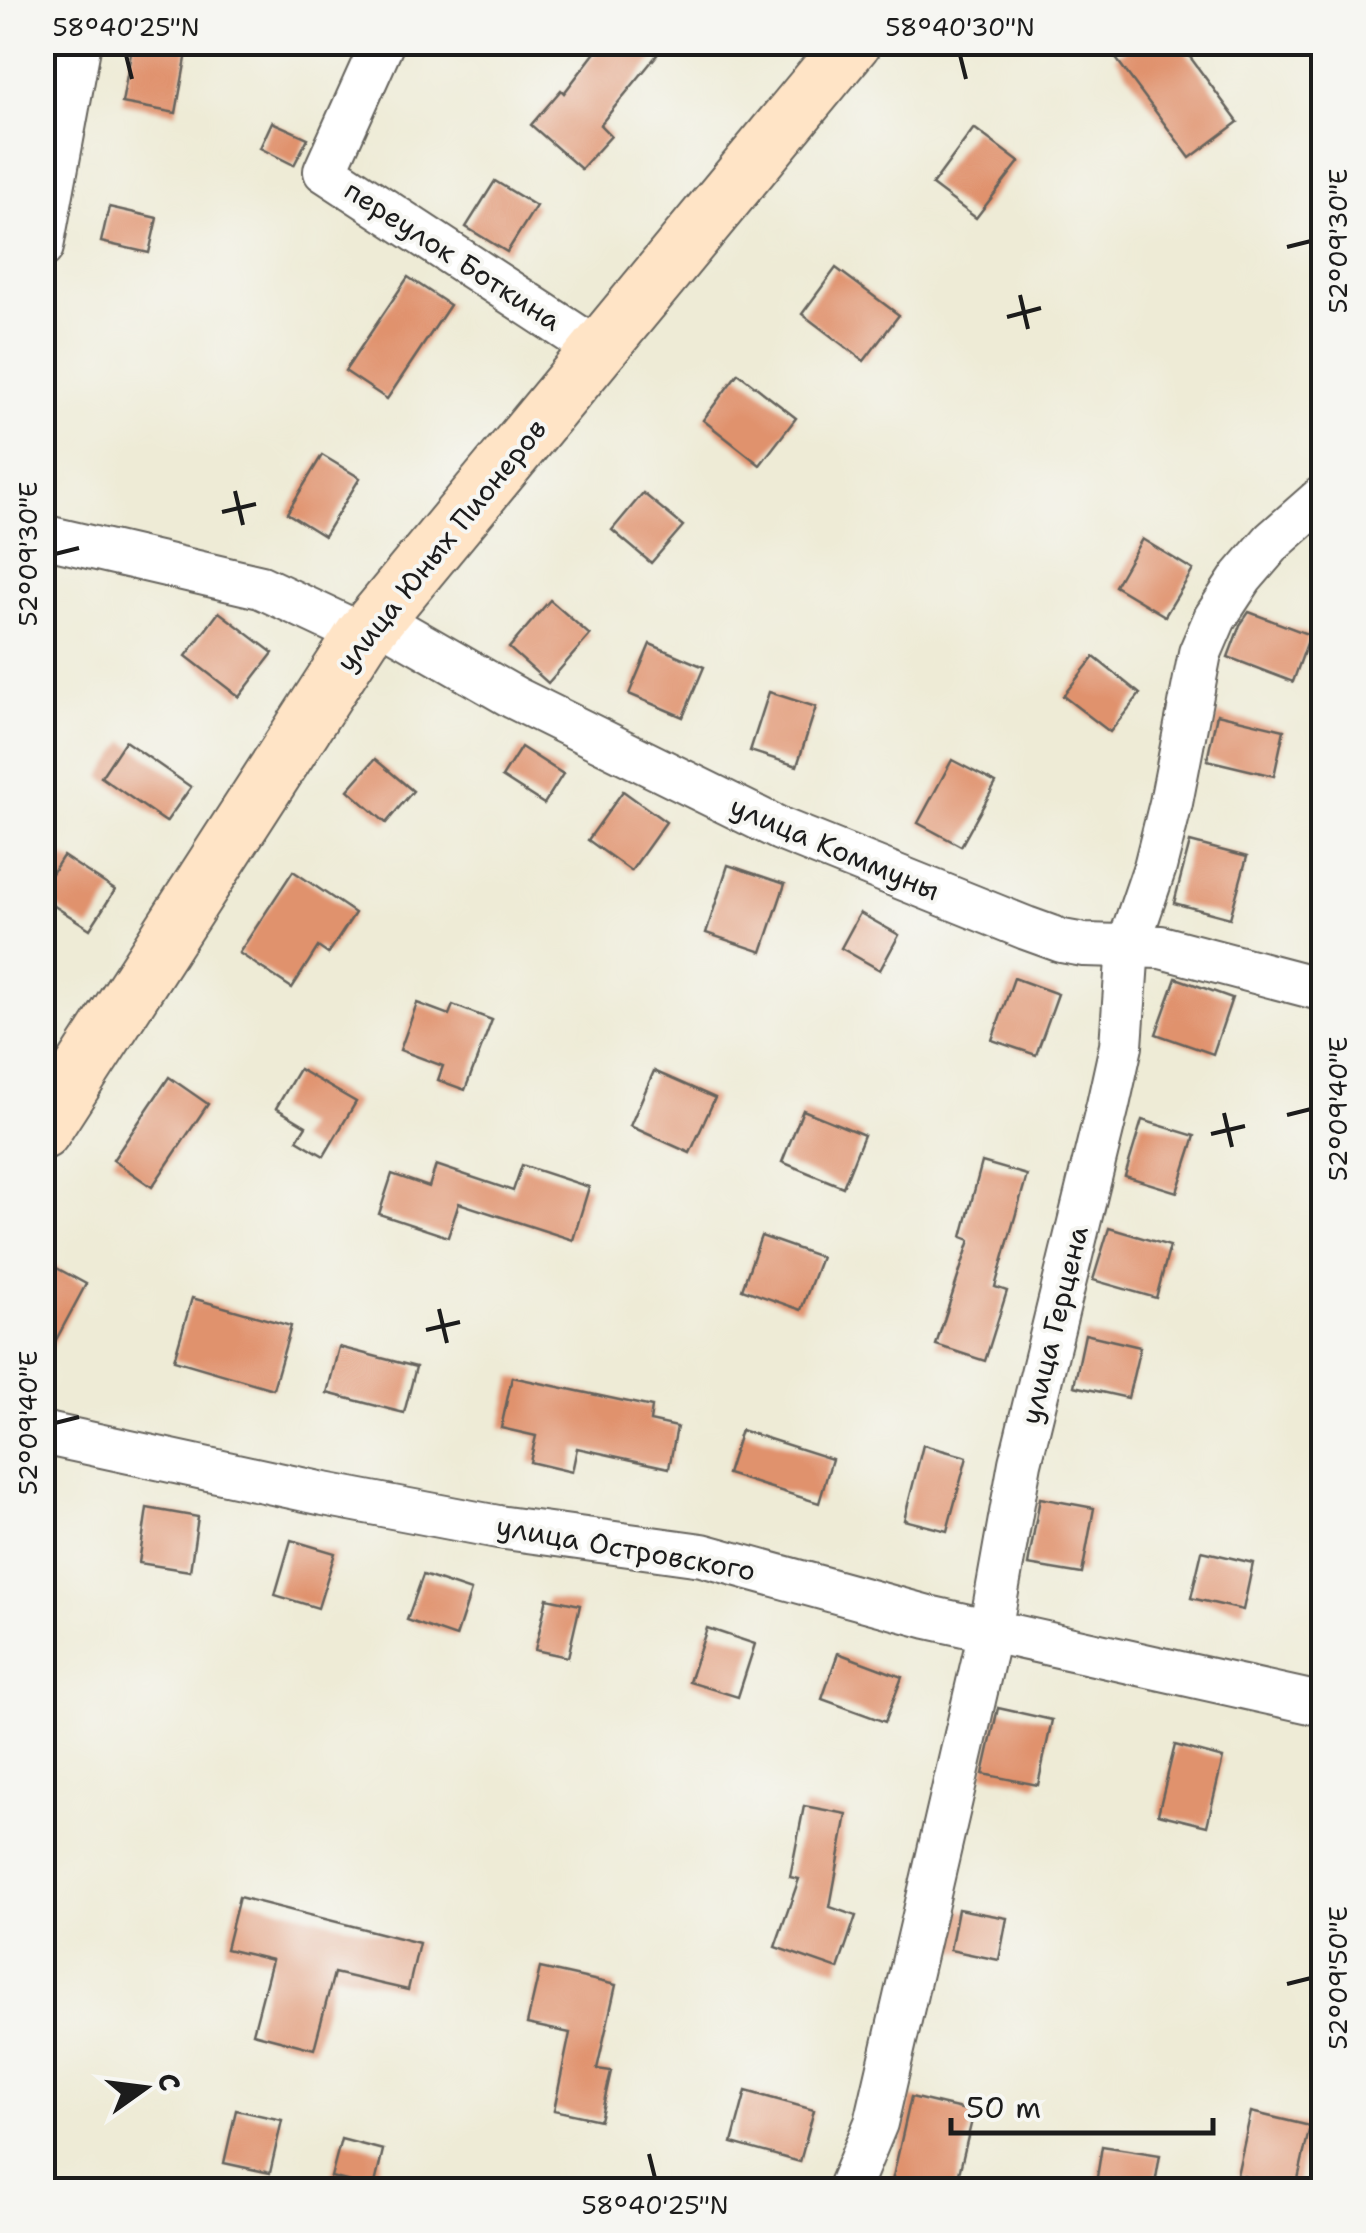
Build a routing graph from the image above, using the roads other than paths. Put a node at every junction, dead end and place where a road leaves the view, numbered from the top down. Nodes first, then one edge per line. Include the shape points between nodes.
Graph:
1 (80, 42) edge
2 (383, 42) edge
3 (840, 49) edge
4 (42, 248) edge
5 (598, 350) junction
6 (1324, 496) edge
7 (42, 536) edge
8 (370, 627) junction
9 (1128, 946) junction
10 (1324, 990) edge
11 (42, 1132) edge
12 (42, 1433) edge
13 (990, 1631) junction
14 (1324, 1705) edge
15 (848, 2190) edge

1 - 4 street
2 - 5 street, переулок Боткина via 326,172
3 - 5 main road, улица Юных Пионеров
5 - 8 main road, улица Юных Пионеров
6 - 9 street, улица Герцена via 1273,541 1215,618 1200,653 1155,867
7 - 8 street, улица Коммуны via 261,587
8 - 9 street, улица Коммуны via 780,829 1062,941
8 - 11 main road, улица Юных Пионеров
9 - 10 street, улица Коммуны via 1161,947
9 - 13 street, улица Герцена via 1120,1046 1020,1463
12 - 13 street, улица Островского via 479,1523 702,1556
13 - 14 street, улица Островского
13 - 15 street, улица Герцена via 876,2122

